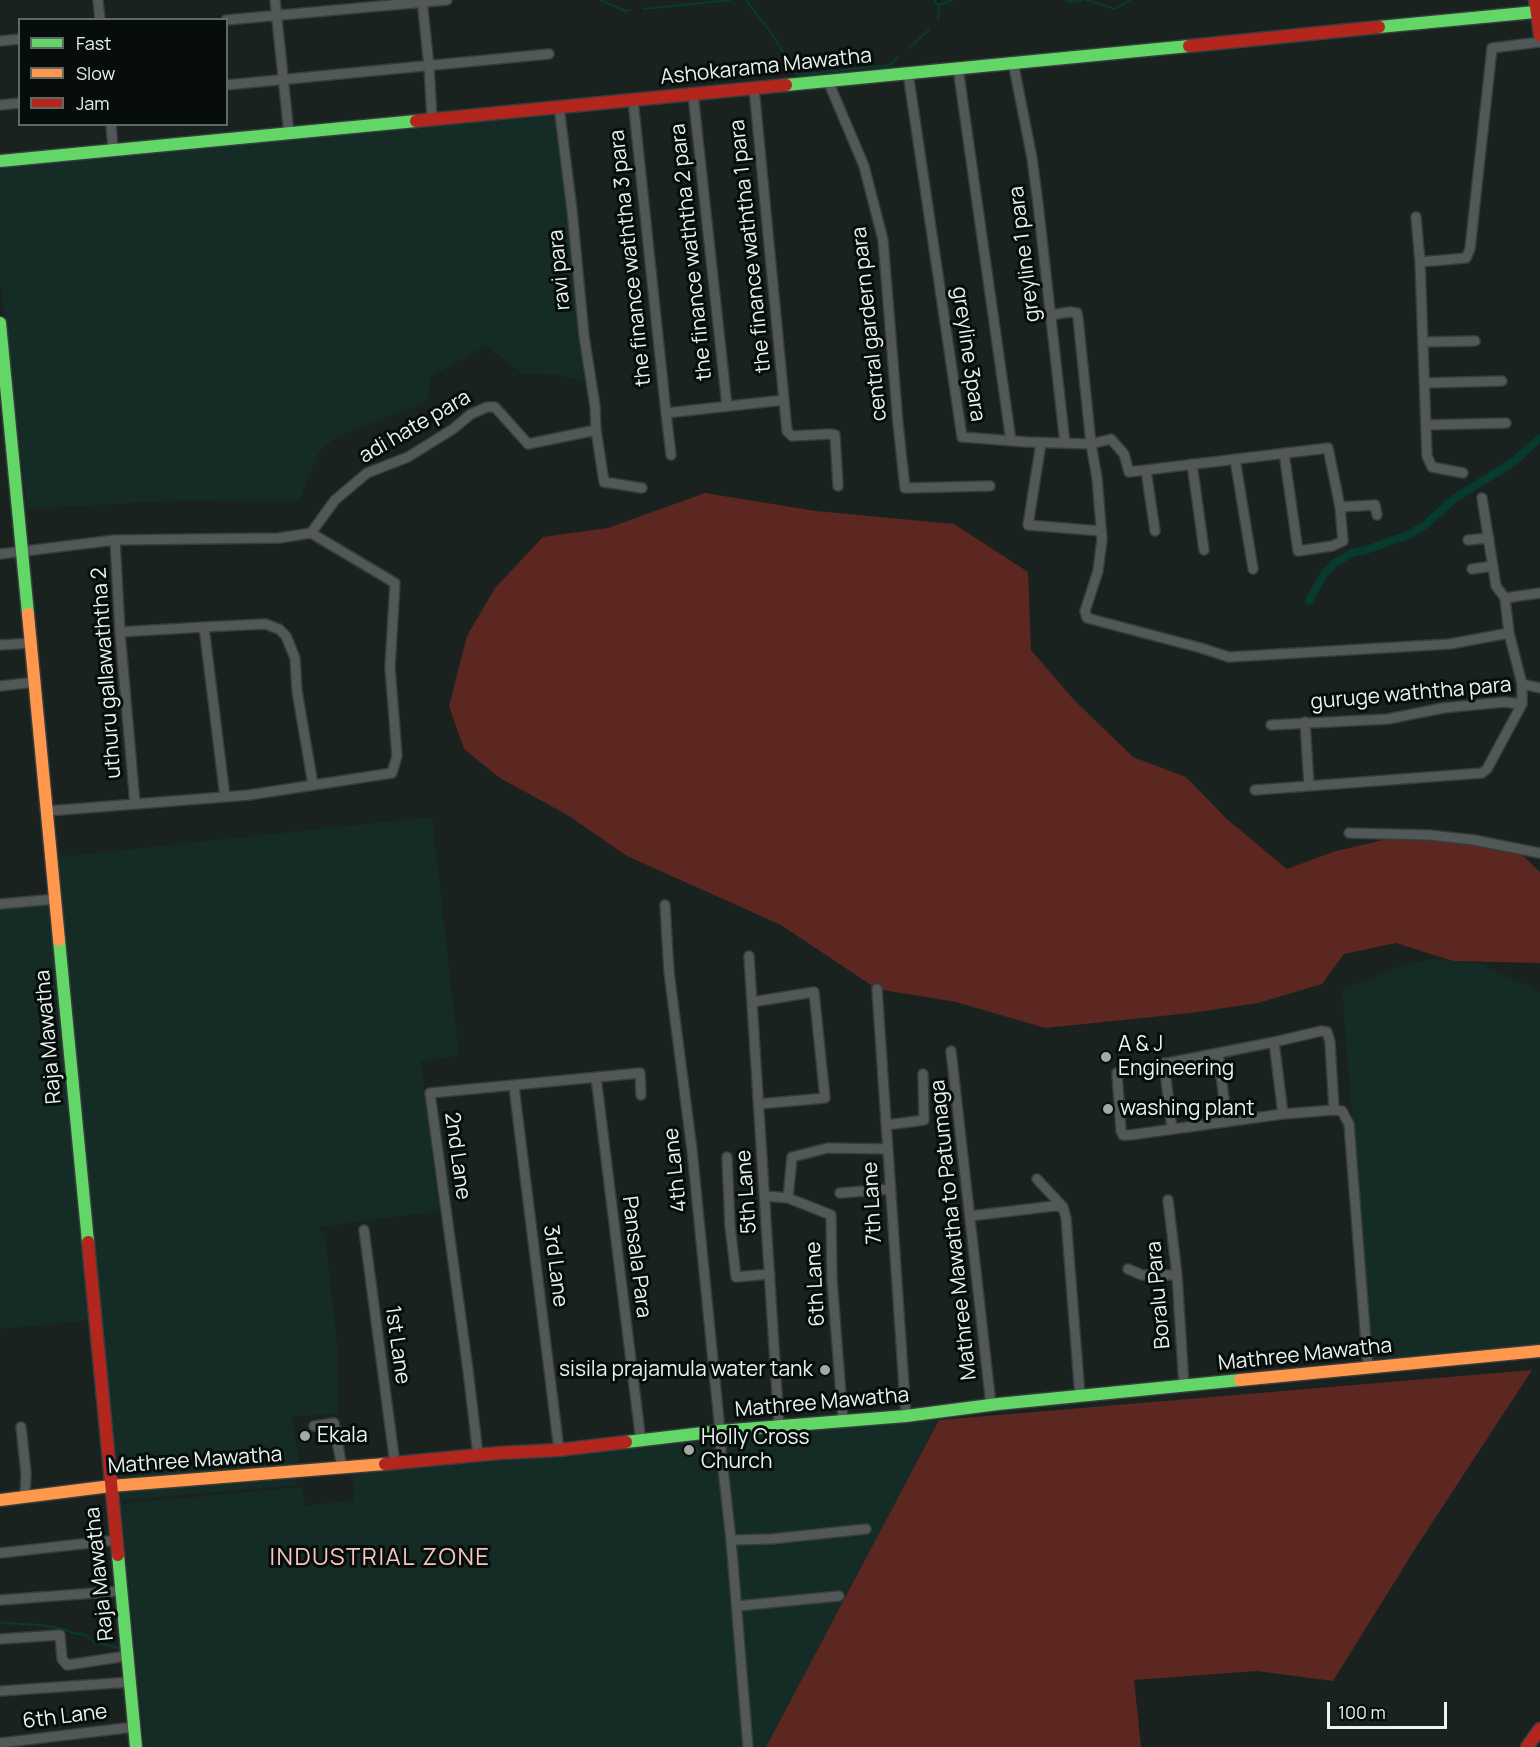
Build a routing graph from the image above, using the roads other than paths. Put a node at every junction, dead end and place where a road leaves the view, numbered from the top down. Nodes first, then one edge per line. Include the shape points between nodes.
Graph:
1 (98, 0) edge
2 (274, 0) edge
3 (447, 0) edge
4 (423, 1) edge
5 (1535, 6) edge
6 (276, 14) junction
7 (100, 18) edge
8 (228, 20) edge
9 (1540, 35) edge
10 (18, 39) edge
11 (0, 40) edge
12 (1540, 42) edge
13 (549, 54) dead end
14 (1013, 62) junction
15 (429, 66) junction
16 (958, 68) junction
17 (908, 73) junction
18 (283, 80) junction
19 (828, 81) junction
20 (228, 85) edge
21 (754, 88) junction
22 (693, 94) junction
23 (633, 100) junction
24 (18, 104) edge
25 (0, 105) edge
26 (559, 107) junction
27 (432, 119) junction
28 (111, 126) edge
29 (289, 134) junction
30 (113, 149) junction
31 (0, 161) edge
32 (1416, 216) dead end
33 (1420, 262) junction
34 (1050, 315) junction
35 (0, 323) edge
36 (1475, 341) dead end
37 (1423, 342) junction
38 (1502, 381) dead end
39 (1425, 383) junction
40 (784, 400) junction
41 (727, 406) junction
42 (666, 413) junction
43 (1506, 423) dead end
44 (1426, 425) junction
45 (5, 426) edge
46 (596, 430) junction
47 (1011, 441) junction
48 (1041, 443) junction
49 (1065, 443) junction
50 (1091, 444) junction
51 (1284, 453) junction
52 (670, 455) dead end
53 (1235, 459) junction
54 (1192, 464) junction
55 (1146, 470) junction
56 (1463, 473) dead end
57 (838, 486) dead end
58 (990, 486) dead end
59 (642, 488) dead end
60 (1482, 498) dead end
61 (1340, 507) junction
62 (1377, 515) dead end
63 (1101, 531) junction
64 (1155, 531) dead end
65 (311, 533) junction
66 (1489, 538) junction
67 (115, 540) junction
68 (1468, 540) dead end
69 (1204, 550) dead end
70 (23, 552) junction
71 (0, 554) edge
72 (1493, 566) junction
73 (1253, 569) dead end
74 (1472, 569) dead end
75 (1540, 593) edge
76 (1505, 598) junction
77 (204, 627) junction
78 (120, 632) junction
79 (1509, 633) junction
80 (32, 643) junction
81 (0, 645) edge
82 (36, 682) junction
83 (1522, 684) junction
84 (0, 686) edge
85 (1540, 688) edge
86 (1522, 704) junction
87 (1305, 722) junction
88 (1271, 726) dead end
89 (313, 784) junction
90 (1309, 785) junction
91 (1255, 790) dead end
92 (225, 797) junction
93 (135, 804) junction
94 (48, 811) junction
95 (1349, 832) dead end
96 (1540, 853) edge
97 (56, 899) junction
98 (0, 904) edge
99 (665, 905) dead end
100 (750, 956) dead end
101 (877, 988) dead end
102 (753, 1002) junction
103 (1274, 1042) junction
104 (951, 1051) dead end
105 (1218, 1053) junction
106 (1164, 1063) junction
107 (923, 1074) dead end
108 (596, 1077) junction
109 (514, 1087) junction
110 (641, 1095) dead end
111 (759, 1104) junction
112 (1334, 1110) junction
113 (1283, 1114) junction
114 (1227, 1122) junction
115 (887, 1125) junction
116 (1172, 1129) junction
117 (888, 1149) junction
118 (727, 1157) dead end
119 (1037, 1179) dead end
120 (890, 1189) junction
121 (840, 1193) dead end
122 (765, 1196) junction
123 (788, 1198) junction
124 (1168, 1200) dead end
125 (1063, 1208) junction
126 (970, 1216) junction
127 (364, 1230) dead end
128 (1128, 1269) dead end
129 (770, 1274) junction
130 (1177, 1275) junction
131 (1540, 1352) edge
132 (1368, 1368) junction
133 (1184, 1386) junction
134 (1080, 1396) junction
135 (992, 1405) junction
136 (906, 1416) junction
137 (843, 1421) junction
138 (779, 1425) junction
139 (314, 1426) dead end
140 (21, 1427) dead end
141 (720, 1432) junction
142 (641, 1442) junction
143 (559, 1450) junction
144 (478, 1455) junction
145 (395, 1464) junction
146 (342, 1468) junction
147 (111, 1486) junction
148 (25, 1497) junction
149 (0, 1500) edge
150 (866, 1529) dead end
151 (117, 1540) junction
152 (731, 1540) junction
153 (0, 1553) edge
154 (122, 1591) junction
155 (839, 1596) dead end
156 (0, 1600) edge
157 (737, 1606) junction
158 (0, 1639) edge
159 (127, 1656) junction
160 (131, 1682) junction
161 (0, 1690) edge
162 (134, 1727) junction
163 (1540, 1729) edge
164 (0, 1743) edge
165 (136, 1747) edge
166 (748, 1747) edge
167 (1527, 1747) edge

1 - 7 street
2 - 6 street
3 - 4 street
4 - 6 street
4 - 15 street
5 - 9 main road
5 - 14 main road, Ashokarama Mawatha
6 - 8 street
6 - 18 street
10 - 11 street
12 - 33 street via 1492,48 1470,249 1466,258
13 - 15 street
14 - 16 main road, Ashokarama Mawatha
14 - 34 street, greyline 1 para via 1032,158
15 - 18 street
15 - 27 street
16 - 17 main road, Ashokarama Mawatha
16 - 47 street
17 - 19 main road, Ashokarama Mawatha
17 - 47 street, greyline 3para via 962,437
18 - 20 street
18 - 29 street
19 - 21 main road, Ashokarama Mawatha
19 - 58 street, central gardern para via 864,166 883,240 905,488
21 - 22 main road, Ashokarama Mawatha
21 - 40 street, the finance waththa 1 para
22 - 23 main road, Ashokarama Mawatha
22 - 41 street, the finance waththa 2 para
23 - 26 main road, Ashokarama Mawatha
23 - 42 street, the finance waththa 3 para
24 - 25 street
26 - 27 main road, Ashokarama Mawatha
26 - 46 street, ravi para
27 - 29 main road, Ashokarama Mawatha
28 - 30 street
29 - 30 main road, Ashokarama Mawatha
30 - 31 main road, Ashokarama Mawatha
32 - 33 street
33 - 37 street
34 - 49 street, greyline 1 para
34 - 50 street via 1077,313
35 - 45 main road, Raja Mawatha
36 - 37 street
37 - 39 street
38 - 39 street
39 - 44 street
40 - 41 street
40 - 57 street, the finance waththa 1 para via 787,431 792,436 835,435
41 - 42 street
42 - 52 street, the finance waththa 3 para
43 - 44 street
44 - 56 street via 1427,456 1432,467
45 - 70 main road, Raja Mawatha
46 - 59 street via 604,482
46 - 65 street, adi hate para via 528,444 495,407 487,407 408,457 368,473 335,500
47 - 48 street, greyline 3para
48 - 49 street, greyline 3para
48 - 63 street via 1028,525
49 - 50 street, greyline 3para
50 - 55 street, greyline 3para via 1111,439 1124,454 1129,472
50 - 63 street
51 - 53 street
51 - 61 street via 1328,448
51 - 61 street via 1298,551 1343,541
53 - 54 street
53 - 73 street
54 - 55 street
54 - 69 street
55 - 64 street
60 - 66 street, guruge waththa para
61 - 62 street via 1375,505
63 - 79 street via 1098,571 1085,611 1087,618 1229,657 1450,644
65 - 67 street, uthuru gallawaththa 2 via 279,538
65 - 89 street via 395,583 390,667 397,756 392,773
66 - 68 street
66 - 72 street, guruge waththa para
67 - 70 street, uthuru gallawaththa 2
67 - 78 street, uthuru gallawaththa 2
70 - 71 street, uthuru gallawaththa 2
70 - 80 main road, Raja Mawatha
72 - 74 street
72 - 76 street, guruge waththa para via 1496,586
75 - 76 street
76 - 79 street, guruge waththa para
77 - 78 street
77 - 89 street via 268,625 279,629 290,641
77 - 92 street
78 - 93 street, uthuru gallawaththa 2
79 - 83 street, guruge waththa para
80 - 81 street
80 - 82 main road, Raja Mawatha
82 - 84 street
82 - 94 main road, Raja Mawatha
83 - 85 street
83 - 86 street, guruge waththa para
86 - 87 street, guruge waththa para via 1504,702 1388,718
86 - 90 street via 1482,773
87 - 88 street, guruge waththa para
87 - 90 street
89 - 92 street
90 - 91 street
92 - 93 street
93 - 94 street
94 - 97 main road, Raja Mawatha
95 - 96 street via 1429,835
97 - 98 street
97 - 147 main road, Raja Mawatha
99 - 141 street, 4th Lane
100 - 102 street, 5th Lane
101 - 115 street, 7th Lane
102 - 111 street, 5th Lane
102 - 111 street via 814,992 825,1098
103 - 105 street
103 - 112 street via 1327,1032
103 - 113 street
104 - 126 street, Mathree Mawatha to Patumaga
105 - 106 street
105 - 114 street
106 - 116 street
106 - 116 street via 1117,1072 1121,1131 1130,1136
107 - 115 street via 924,1120
108 - 109 street, 2nd Lane
108 - 110 street, 2nd Lane via 640,1073
108 - 142 street, Pansala Para
109 - 143 street, 3rd Lane
109 - 144 street, 2nd Lane via 430,1093
111 - 122 street, 5th Lane
112 - 113 street
112 - 132 street via 1349,1120
113 - 114 street
114 - 116 street
115 - 117 street, 7th Lane
117 - 120 street, 7th Lane
117 - 123 street via 828,1148 792,1157
118 - 129 street via 736,1277
119 - 125 street
120 - 121 street
120 - 136 street, 7th Lane
122 - 123 street, 6th Lane
122 - 129 street, 5th Lane
123 - 137 street, 6th Lane via 831,1215
124 - 130 street, Boralu Para
125 - 126 street
125 - 134 street
126 - 135 street, Mathree Mawatha to Patumaga
127 - 145 street, 1st Lane
128 - 130 street via 1142,1275
129 - 138 street, 5th Lane
130 - 133 street, Boralu Para
131 - 132 main road, Mathree Mawatha
132 - 133 main road, Mathree Mawatha
133 - 134 main road, Mathree Mawatha
134 - 135 main road, Mathree Mawatha
135 - 136 main road, Mathree Mawatha
136 - 137 main road, Mathree Mawatha
137 - 138 main road, Mathree Mawatha
138 - 141 main road, Mathree Mawatha
139 - 146 street via 334,1423
140 - 148 street
141 - 142 main road, Mathree Mawatha
141 - 152 street, 4th Lane
142 - 143 main road, Mathree Mawatha
143 - 144 main road, Mathree Mawatha
144 - 145 main road, Mathree Mawatha
145 - 146 main road, Mathree Mawatha
146 - 147 main road, Mathree Mawatha
147 - 148 main road, Mathree Mawatha
147 - 151 main road, Raja Mawatha
148 - 149 main road, Mathree Mawatha
150 - 152 street
151 - 153 street
151 - 154 main road, Raja Mawatha
152 - 157 street, 4th Lane
154 - 156 street
154 - 159 main road, Raja Mawatha
155 - 157 street
157 - 166 street, 4th Lane
158 - 159 street via 60,1635 67,1665
159 - 160 main road, Raja Mawatha
160 - 161 street
160 - 162 main road, Raja Mawatha
162 - 164 street, 6th Lane
162 - 165 main road, Raja Mawatha
163 - 167 main road

